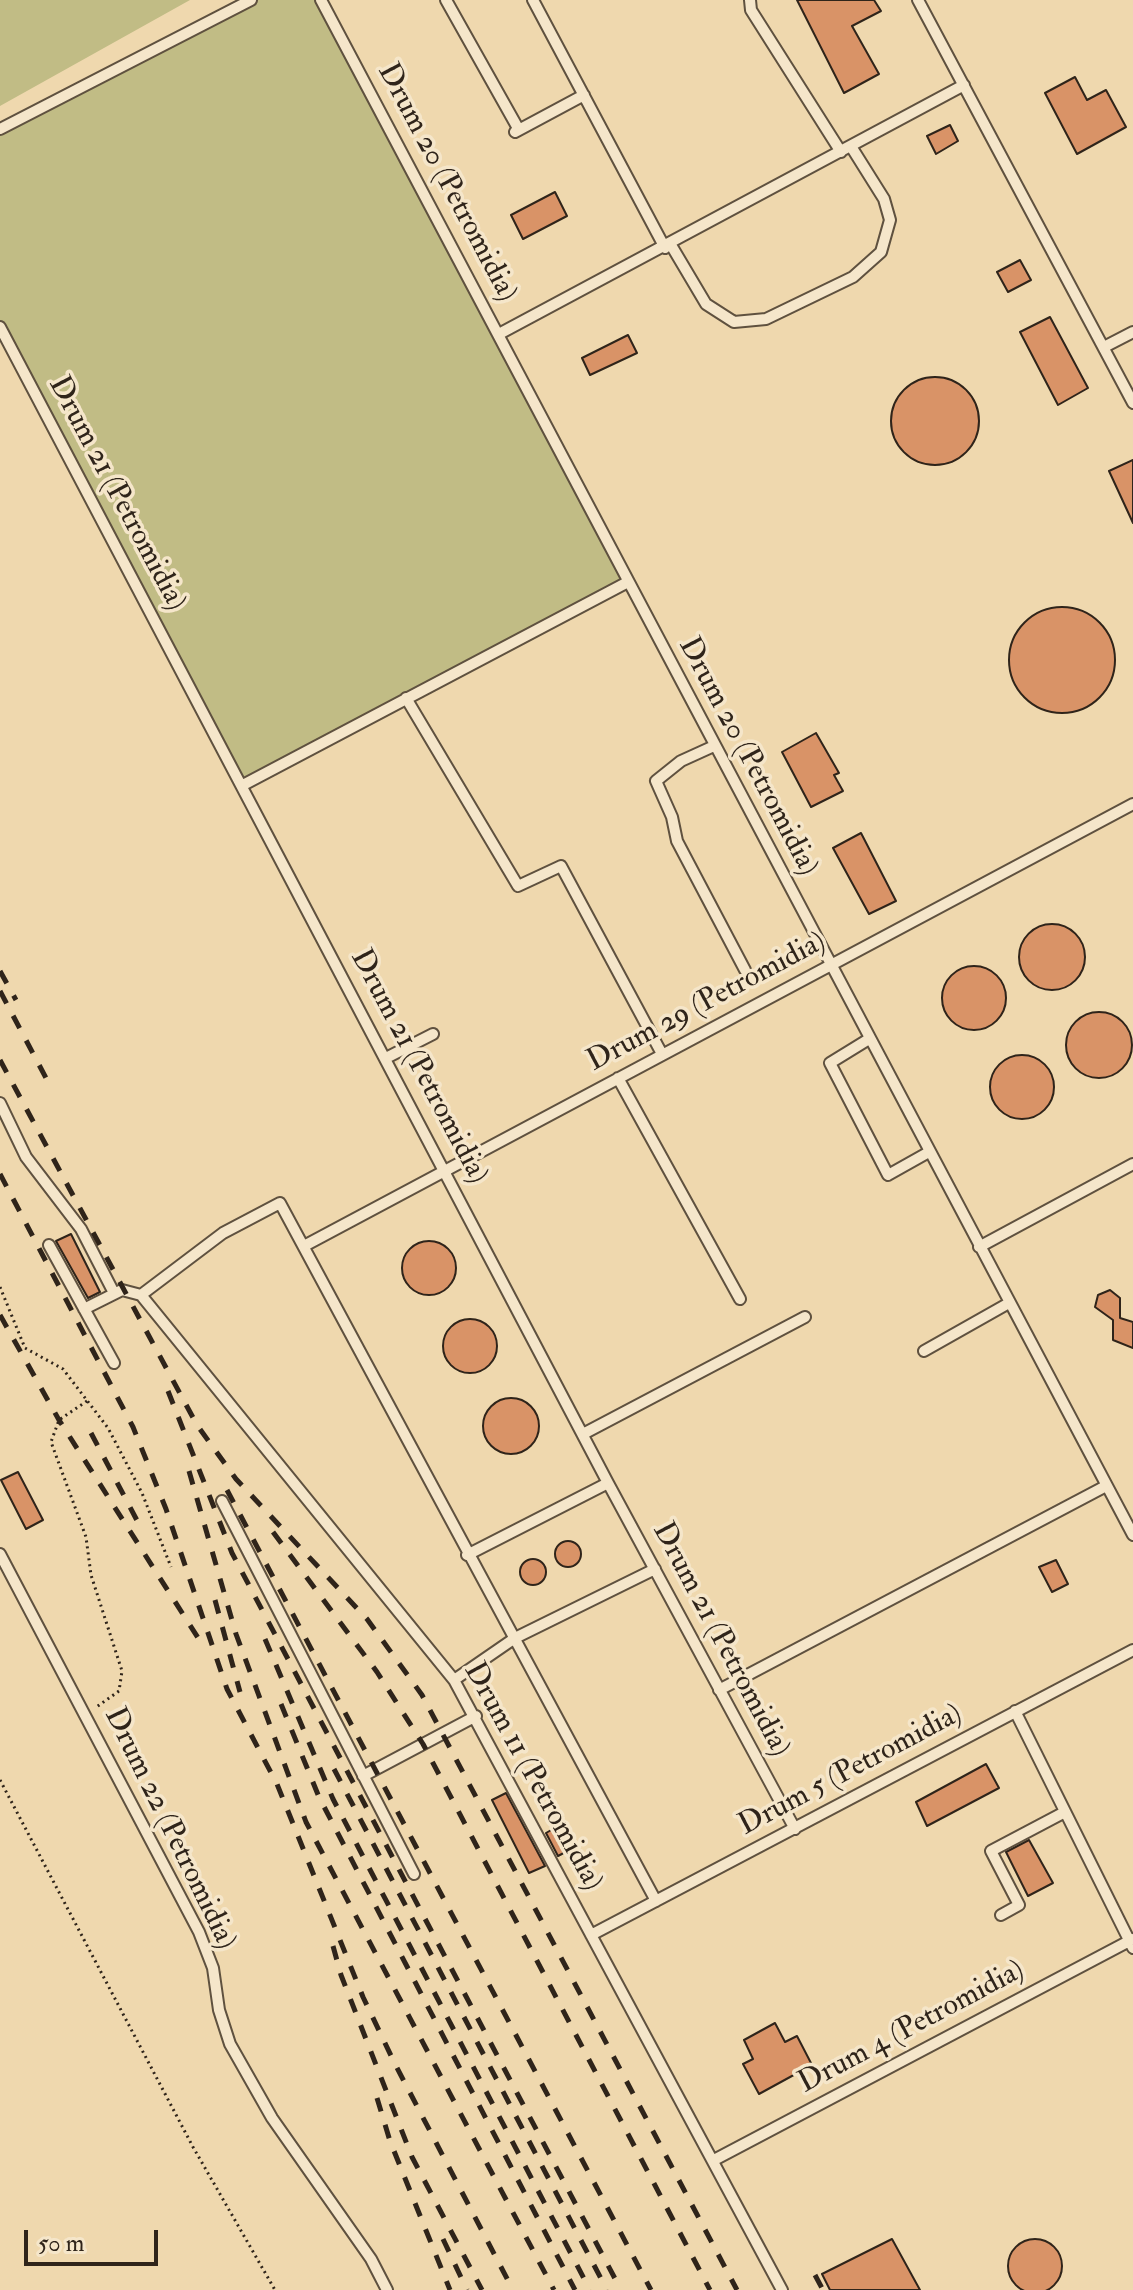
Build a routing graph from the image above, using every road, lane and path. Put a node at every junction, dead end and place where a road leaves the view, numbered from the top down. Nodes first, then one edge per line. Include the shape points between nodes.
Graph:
1 (251, 0) edge
2 (321, 0) edge
3 (446, 0) edge
4 (533, 0) edge
5 (750, 0) edge
6 (918, 0) edge
7 (964, 85) junction
8 (584, 95) junction
9 (0, 129) edge
10 (847, 150) junction
11 (668, 246) junction
12 (0, 327) edge
13 (1133, 332) edge
14 (499, 334) junction
15 (1104, 347) junction
16 (1133, 403) edge
17 (626, 583) junction
18 (406, 698) junction
19 (714, 746) junction
20 (243, 785) junction
21 (1133, 804) edge
22 (830, 964) junction
23 (745, 970) dead end
24 (433, 1034) dead end
25 (869, 1039) junction
26 (662, 1054) junction
27 (386, 1058) junction
28 (618, 1078) junction
29 (0, 1103) edge
30 (929, 1152) junction
31 (1133, 1164) edge
32 (446, 1171) junction
33 (49, 1245) dead end
34 (304, 1246) junction
35 (979, 1247) junction
36 (0, 1287) edge
37 (114, 1293) junction
38 (141, 1295) junction
39 (740, 1299) dead end
40 (1009, 1303) junction
41 (84, 1309) junction
42 (805, 1317) dead end
43 (924, 1351) dead end
44 (114, 1363) dead end
45 (87, 1401) junction
46 (583, 1434) junction
47 (608, 1483) junction
48 (1106, 1486) junction
49 (222, 1501) dead end
50 (1133, 1535) edge
51 (0, 1554) edge
52 (467, 1555) junction
53 (171, 1567) dead end
54 (655, 1569) junction
55 (515, 1638) junction
56 (1133, 1650) edge
57 (454, 1680) junction
58 (719, 1690) junction
59 (1015, 1711) junction
60 (85, 1713) junction
61 (476, 1716) junction
62 (363, 1776) junction
63 (0, 1780) edge
64 (1063, 1813) junction
65 (795, 1829) junction
66 (414, 1874) dead end
67 (656, 1901) junction
68 (1001, 1915) dead end
69 (591, 1935) junction
70 (1132, 1942) edge
71 (714, 2160) junction
72 (275, 2290) edge
73 (387, 2290) edge
74 (782, 2290) edge

1 - 9 lane
2 - 14 lane, Drum 20 (Petromidia)
3 - 8 lane via 517,131
4 - 8 lane
5 - 10 lane via 751,10
6 - 7 lane
7 - 10 lane
7 - 15 lane
8 - 11 lane
10 - 11 lane
10 - 11 lane via 884,199 890,220 881,252 853,277 766,319 734,322 706,304
11 - 14 lane
12 - 20 lane, Drum 21 (Petromidia)
13 - 15 lane
14 - 17 lane, Drum 20 (Petromidia)
15 - 16 lane
17 - 18 lane
17 - 19 lane, Drum 20 (Petromidia)
18 - 20 lane
18 - 26 lane via 518,886 561,866
19 - 22 lane, Drum 20 (Petromidia)
19 - 23 lane via 681,761 656,781 677,841
20 - 27 lane, Drum 21 (Petromidia)
21 - 22 lane, Drum 29 (Petromidia)
22 - 25 lane, Drum 20 (Petromidia)
22 - 26 lane, Drum 29 (Petromidia)
24 - 27 lane
25 - 30 lane, Drum 20 (Petromidia)
25 - 30 lane via 830,1063 888,1175
26 - 28 lane, Drum 29 (Petromidia)
27 - 32 lane, Drum 21 (Petromidia)
28 - 32 lane, Drum 29 (Petromidia)
28 - 39 lane
29 - 37 lane via 26,1157 81,1229
30 - 35 lane, Drum 20 (Petromidia)
31 - 35 lane
32 - 34 lane, Drum 29 (Petromidia)
32 - 46 lane, Drum 21 (Petromidia)
33 - 41 lane
34 - 38 lane via 280,1203 223,1233
34 - 52 lane
35 - 40 lane, Drum 20 (Petromidia)
36 - 45 path via 25,1348 63,1369
37 - 38 lane
37 - 41 lane
38 - 57 lane, Drum 11 (Petromidia)
40 - 43 lane
40 - 48 lane, Drum 20 (Petromidia)
41 - 44 lane
42 - 46 lane
45 - 53 path via 108,1428 142,1493
45 - 60 path via 59,1420 51,1442 86,1537 91,1575 122,1671 119,1691
46 - 47 lane, Drum 21 (Petromidia)
47 - 52 lane
47 - 54 lane, Drum 21 (Petromidia)
48 - 50 lane, Drum 20 (Petromidia)
48 - 58 lane
49 - 62 lane
51 - 60 lane, Drum 22 (Petromidia)
52 - 55 lane
54 - 55 lane
54 - 58 lane, Drum 21 (Petromidia)
55 - 57 lane
55 - 67 lane
56 - 59 lane, Drum 5 (Petromidia)
57 - 61 lane, Drum 11 (Petromidia)
58 - 65 lane, Drum 21 (Petromidia)
59 - 64 lane
59 - 65 lane, Drum 5 (Petromidia)
60 - 73 lane, Drum 22 (Petromidia) via 208,1952 230,2044 272,2118
61 - 62 lane
61 - 69 lane, Drum 11 (Petromidia)
62 - 66 lane
63 - 72 path via 193,2147
64 - 68 lane via 991,1851 1019,1905
64 - 70 lane
65 - 67 lane, Drum 5 (Petromidia)
67 - 69 lane, Drum 5 (Petromidia)
69 - 71 lane, Drum 11 (Petromidia)
70 - 71 lane, Drum 4 (Petromidia)
71 - 74 lane, Drum 11 (Petromidia)

